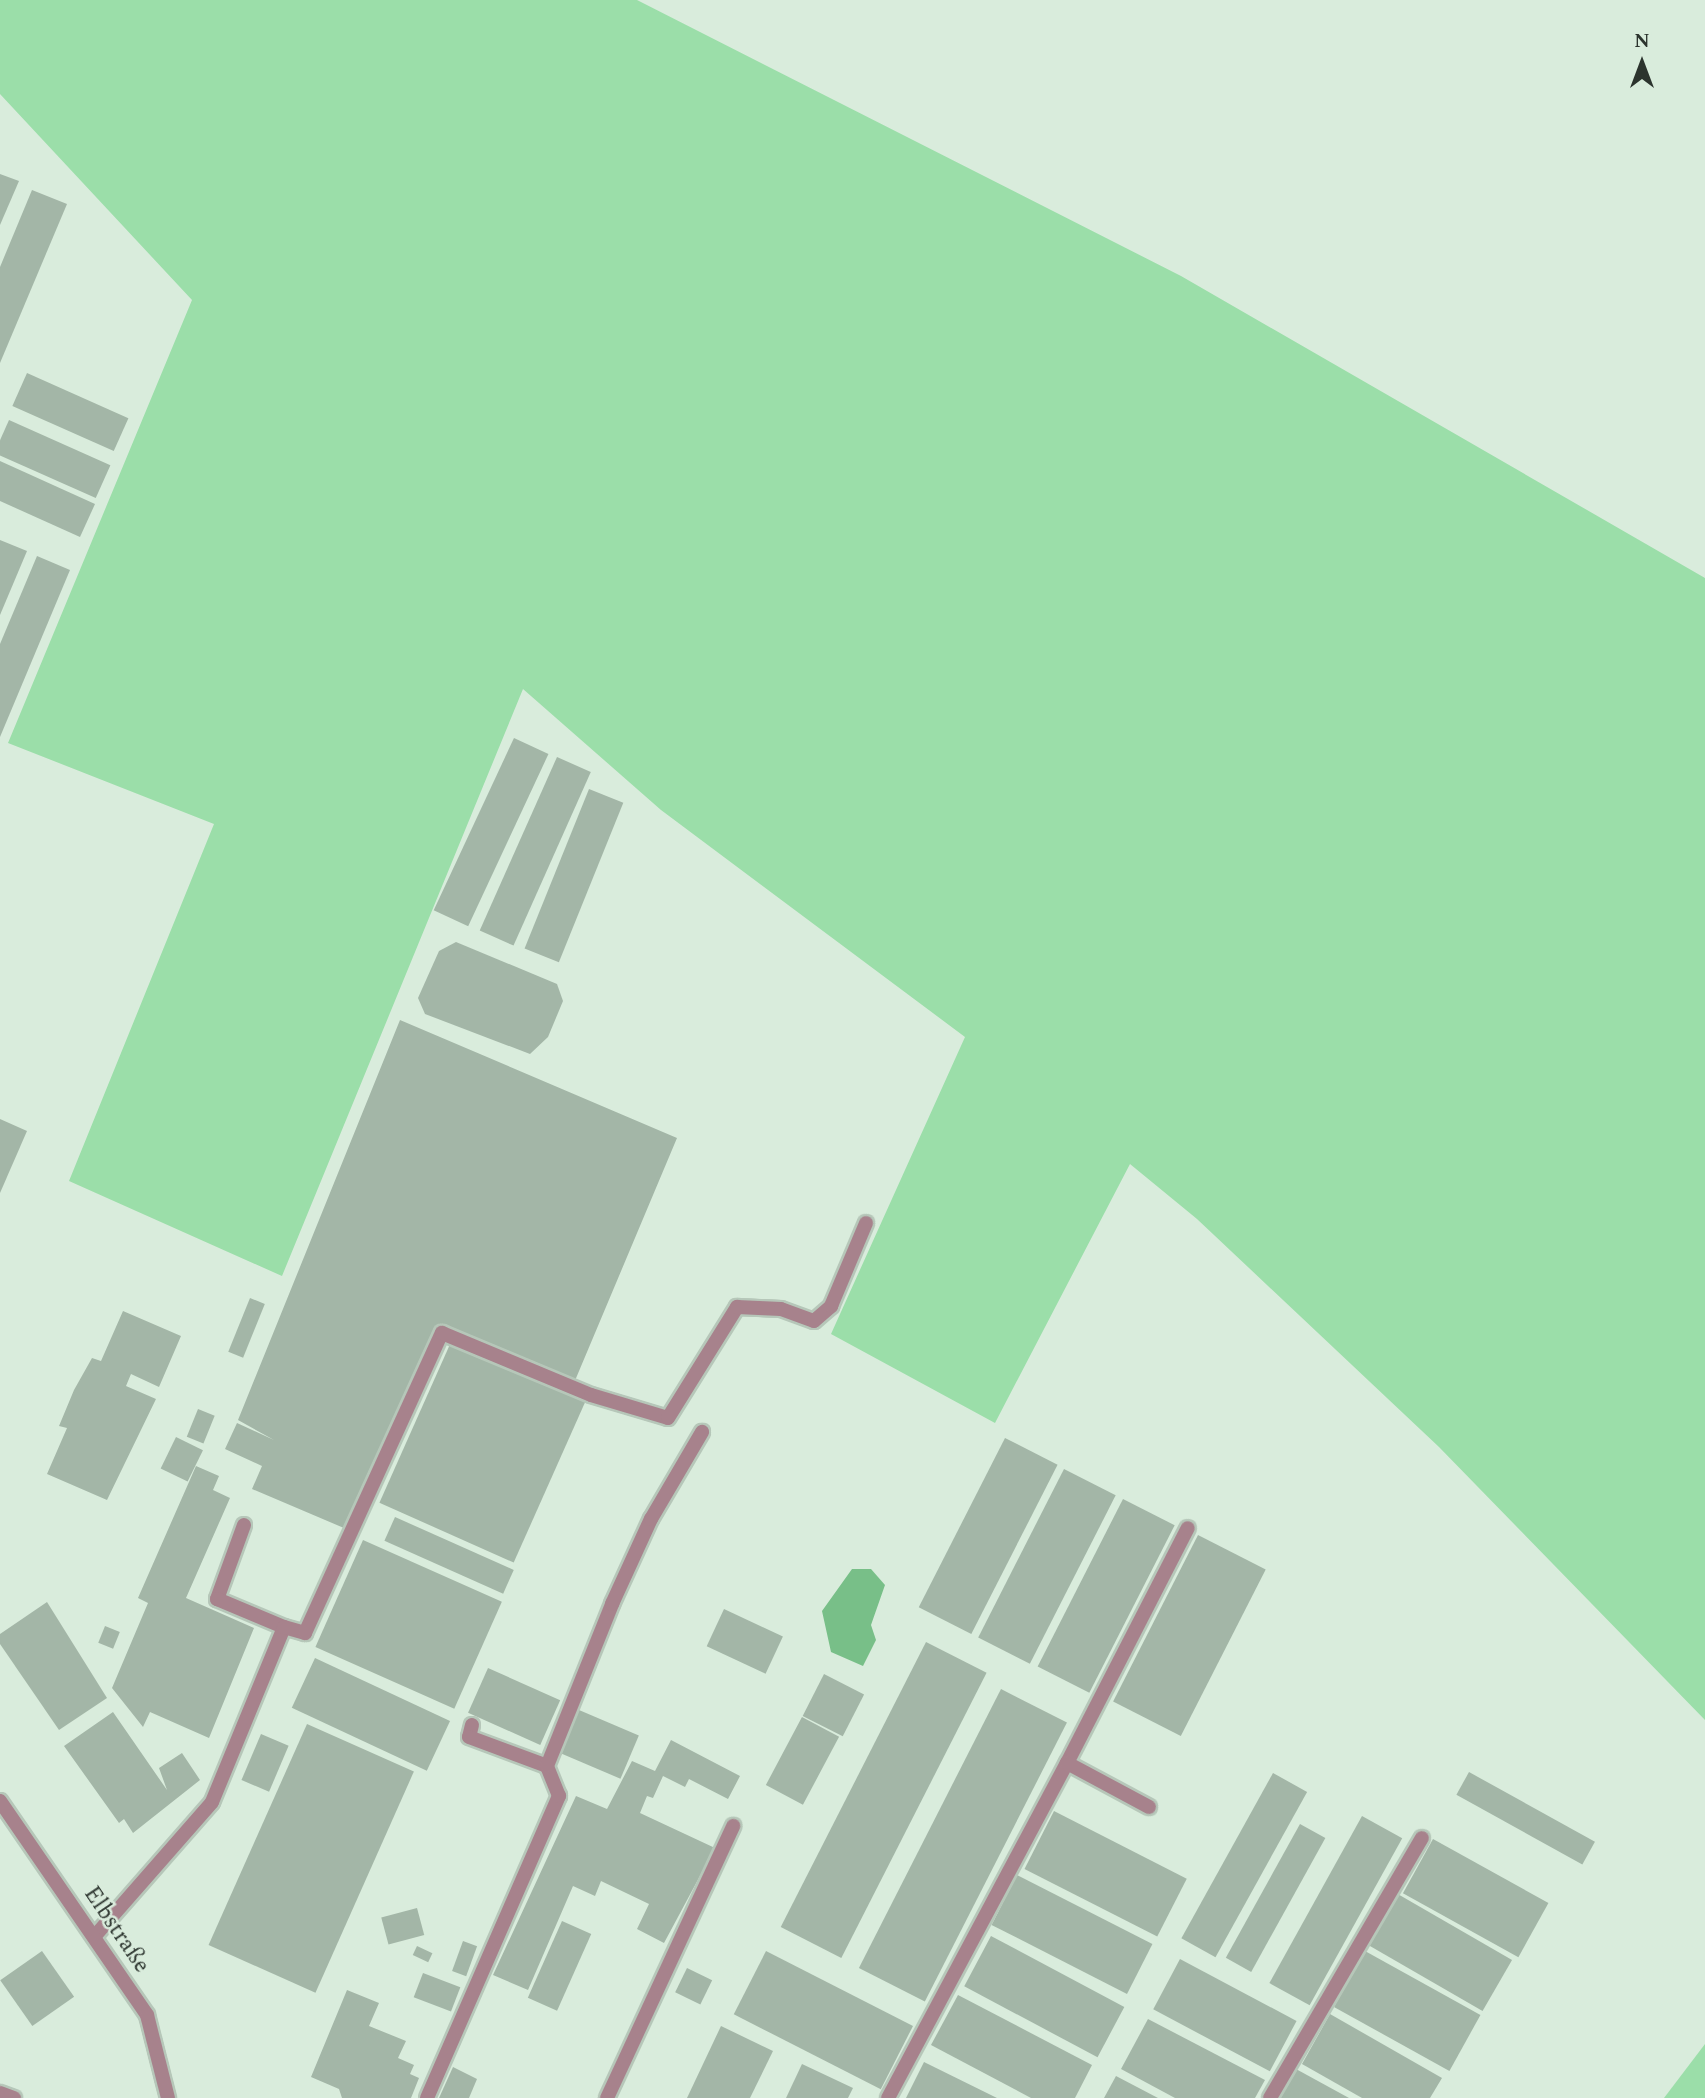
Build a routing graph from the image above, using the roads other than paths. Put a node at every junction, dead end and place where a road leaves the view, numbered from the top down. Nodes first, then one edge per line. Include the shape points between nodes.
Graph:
1 (866, 1223) dead end
2 (702, 1432) dead end
3 (244, 1525) dead end
4 (1188, 1528) dead end
5 (284, 1627) junction
6 (472, 1725) dead end
7 (1067, 1763) junction
8 (547, 1766) junction
9 (0, 1801) edge
10 (1149, 1807) dead end
11 (733, 1826) dead end
12 (1422, 1838) dead end
13 (94, 1937) junction
14 (0, 2093) edge
15 (14, 2098) edge
16 (169, 2098) edge
17 (427, 2098) edge
18 (607, 2098) edge
19 (888, 2098) edge
20 (1270, 2098) edge

1 - 5 street via 831,1306 814,1321 781,1309 737,1307 668,1418 592,1395 442,1333 305,1633
2 - 8 street via 651,1519
3 - 5 street via 217,1599
4 - 7 street
5 - 13 street via 212,1802
6 - 8 street via 469,1737
7 - 10 street
7 - 19 street
8 - 17 street via 559,1796
9 - 13 street, Elbstraße
11 - 18 street
12 - 20 street
13 - 16 street, Elbstraße via 147,2015
14 - 15 street

